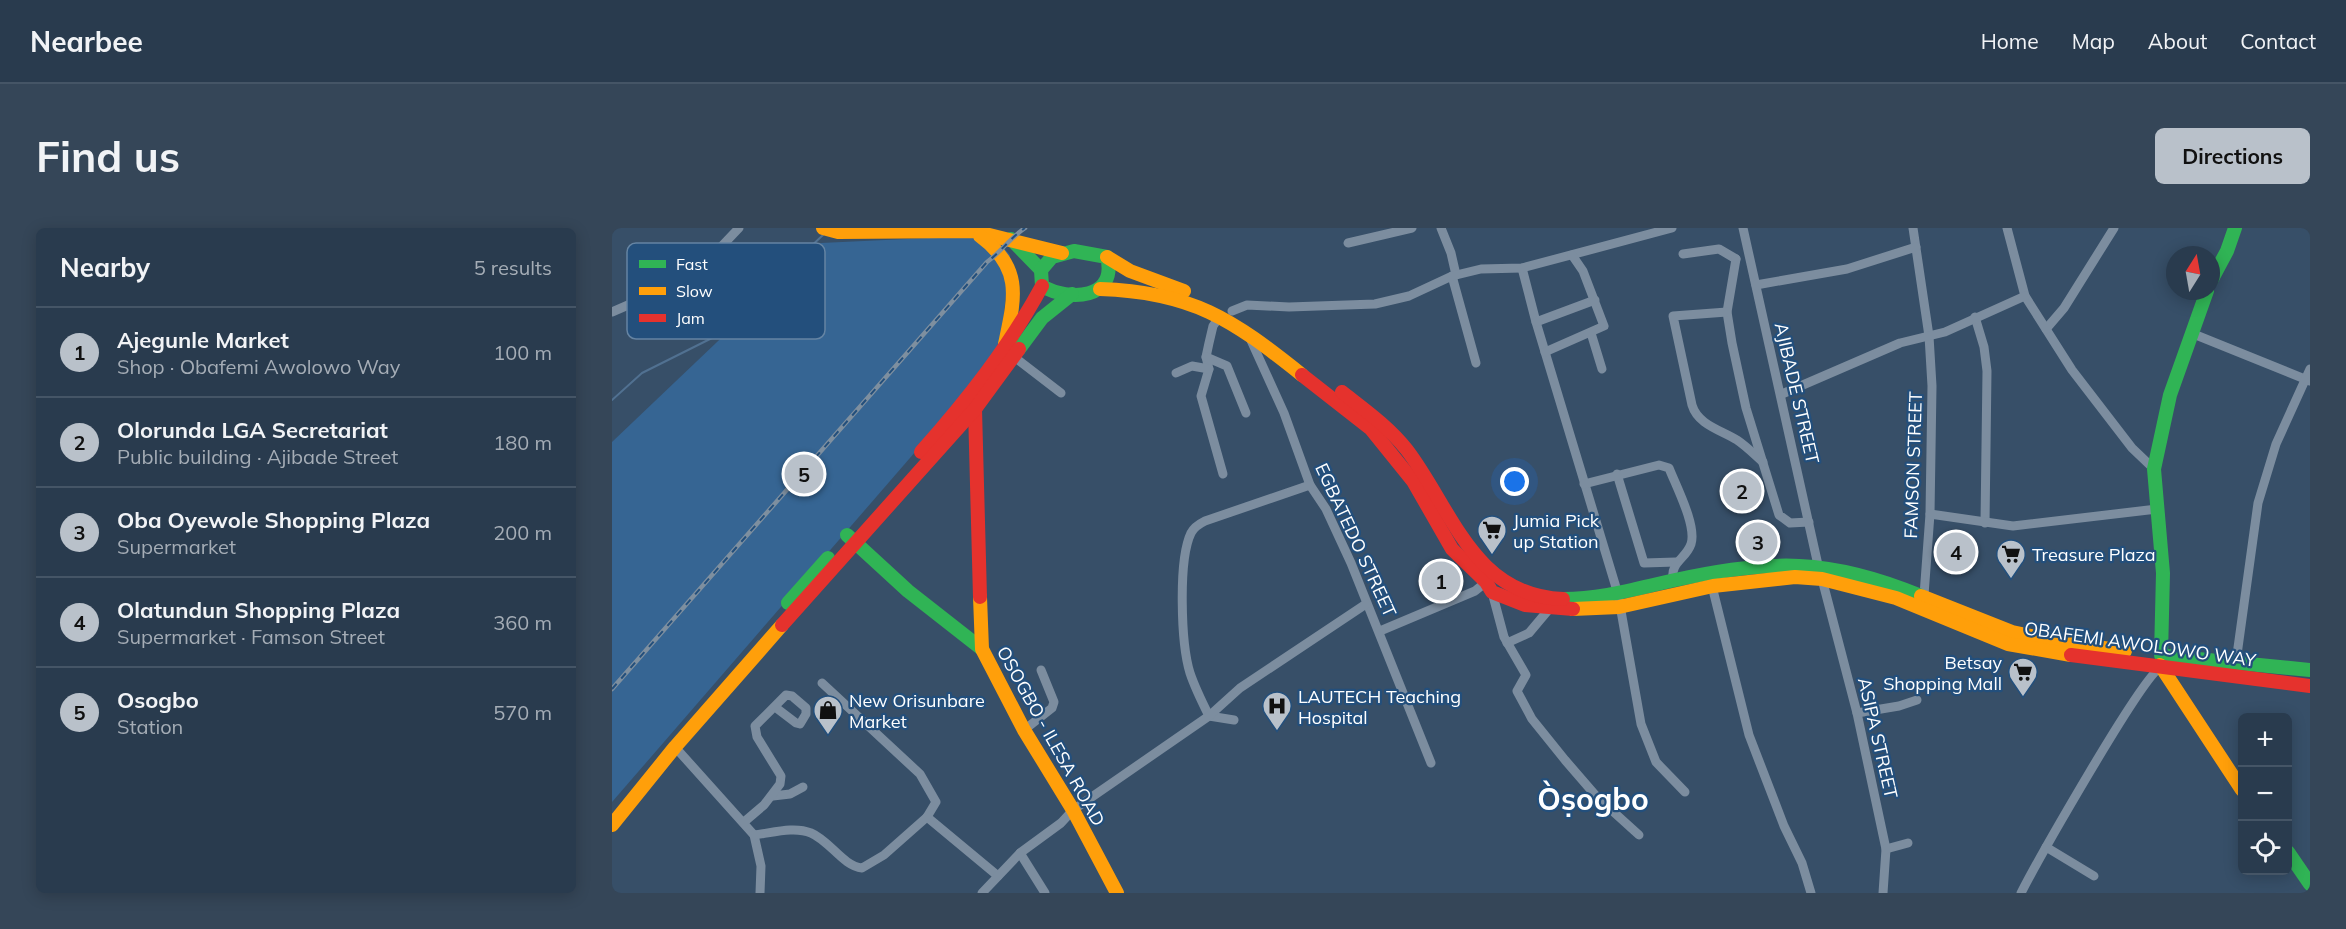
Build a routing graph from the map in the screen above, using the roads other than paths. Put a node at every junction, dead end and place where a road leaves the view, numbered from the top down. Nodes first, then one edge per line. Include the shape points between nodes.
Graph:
1 (739, 228) edge
2 (1412, 228) edge
3 (1441, 228) edge
4 (1672, 228) edge
5 (1743, 228) edge
6 (1913, 228) edge
7 (2007, 228) edge
8 (2114, 228) edge
9 (2235, 228) edge
10 (828, 229) edge
11 (973, 231) junction
12 (1011, 239) junction
13 (725, 243) edge
14 (1348, 243) dead end
15 (1916, 247) junction
16 (1062, 252) junction
17 (1751, 253) junction
18 (1572, 255) junction
19 (1683, 255) dead end
20 (1107, 257) junction
21 (1736, 259) junction
22 (2220, 261) edge
23 (1522, 268) junction
24 (1041, 270) junction
25 (1454, 276) junction
26 (1756, 285) junction
27 (1042, 286) junction
28 (1100, 289) junction
29 (1072, 294) junction
30 (2025, 296) junction
31 (1595, 300) junction
32 (2204, 300) edge
33 (627, 305) edge
34 (612, 312) edge
35 (1727, 312) junction
36 (1226, 314) junction
37 (1975, 317) junction
38 (1536, 322) junction
39 (2046, 330) junction
40 (1247, 331) junction
41 (1591, 333) junction
42 (2191, 333) junction
43 (1929, 336) junction
44 (1545, 352) junction
45 (1008, 354) junction
46 (1206, 357) junction
47 (1476, 363) dead end
48 (1209, 369) junction
49 (1602, 369) dead end
50 (2310, 369) edge
51 (1176, 373) dead end
52 (2308, 380) edge
53 (1061, 393) dead end
54 (1782, 393) junction
55 (975, 409) junction
56 (1246, 413) dead end
57 (1765, 464) junction
58 (2154, 469) junction
59 (1223, 474) dead end
60 (1617, 474) junction
61 (1584, 484) junction
62 (1310, 485) junction
63 (2157, 509) junction
64 (1930, 514) junction
65 (1809, 522) junction
66 (1985, 524) junction
67 (851, 538) junction
68 (1676, 562) junction
69 (1821, 579) junction
70 (1673, 580) junction
71 (1709, 580) junction
72 (1489, 587) junction
73 (1924, 595) junction
74 (1619, 600) junction
75 (1366, 604) junction
76 (1550, 608) junction
77 (1380, 632) junction
78 (1507, 643) junction
79 (982, 649) junction
80 (2236, 662) junction
81 (2161, 663) junction
82 (1041, 670) dead end
83 (2310, 670) edge
84 (822, 683) dead end
85 (2310, 686) edge
86 (1917, 700) dead end
87 (775, 706) dead end
88 (1857, 713) junction
89 (1209, 716) junction
90 (1234, 720) dead end
91 (1024, 730) junction
92 (675, 747) junction
93 (1431, 763) dead end
94 (2238, 783) edge
95 (803, 787) dead end
96 (1685, 792) dead end
97 (773, 796) junction
98 (612, 807) edge
99 (1073, 810) junction
100 (927, 817) junction
101 (744, 822) junction
102 (612, 825) edge
103 (754, 835) junction
104 (1640, 836) dead end
105 (1908, 843) dead end
106 (2046, 847) junction
107 (1886, 849) junction
108 (1020, 853) junction
109 (2292, 858) edge
110 (998, 876) junction
111 (2094, 876) dead end
112 (2310, 884) edge
113 (760, 893) edge
114 (982, 893) edge
115 (1045, 893) edge
116 (1117, 893) edge
117 (1811, 893) edge
118 (1884, 893) edge
119 (2021, 893) edge

1 - 13 street
2 - 14 street
3 - 25 street via 1451,253
4 - 18 street
5 - 17 street, AJIBADE STREET
6 - 15 street, FAMSON STREET
7 - 30 street
8 - 39 street
9 - 22 main road
10 - 11 main road
11 - 12 main road
11 - 45 main road via 998,247 1009,263 1013,304
12 - 16 main road
12 - 24 main road
15 - 26 street via 1847,269
15 - 43 street, FAMSON STREET
16 - 20 main road
16 - 24 main road
17 - 21 street
17 - 26 street, AJIBADE STREET
18 - 23 street
18 - 31 street
19 - 21 street via 1719,249
20 - 28 main road via 1111,274
20 - 36 main road
21 - 35 street
23 - 25 street via 1481,269
23 - 38 street
24 - 27 main road
25 - 36 street via 1409,296 1375,304 1289,308 1247,305
25 - 47 street
26 - 54 street, AJIBADE STREET
27 - 29 main road via 1056,295
27 - 45 main road
28 - 29 main road
28 - 36 main road, OBAFEMI AWOLOWO WAY via 1164,295
29 - 45 main road via 1042,318
30 - 37 street
30 - 39 street
31 - 38 street
31 - 41 street via 1604,327
32 - 42 main road
33 - 34 street
35 - 57 street via 1746,408
35 - 57 street via 1673,316 1692,405 1703,422 1739,441
36 - 40 main road, OBAFEMI AWOLOWO WAY
36 - 46 street via 1214,326
36 - 74 main road, OBAFEMI AWOLOWO WAY via 1250,321 1376,418 1413,459 1467,549 1495,575 1521,590 1548,597
37 - 43 street
37 - 66 street via 1987,370
38 - 44 street
39 - 58 street via 2104,413
40 - 62 street, EGBATEDO STREET via 1284,413
40 - 72 main road, OBAFEMI AWOLOWO WAY via 1371,429 1413,481 1452,549
41 - 44 street
41 - 49 street
42 - 52 street
42 - 58 main road via 2170,395
43 - 54 street via 1900,343
43 - 64 street, FAMSON STREET
44 - 61 street
45 - 53 street
45 - 55 main road
45 - 67 main road
46 - 48 street
46 - 56 street via 1227,366
48 - 51 street via 1192,366
48 - 59 street via 1201,396
50 - 52 street
52 - 80 street via 2276,444 2258,503
54 - 65 street, AJIBADE STREET
55 - 67 main road
55 - 79 main road, OSOGBO - ILESA ROAD
57 - 65 street via 1781,518 1790,523
58 - 63 main road
60 - 61 street
60 - 68 street via 1644,563
60 - 68 street via 1659,465 1668,468 1691,526 1692,538
61 - 74 street
62 - 75 street, EGBATEDO STREET via 1326,509
62 - 89 street via 1205,521 1192,532 1183,598 1185,646 1190,672
63 - 66 street via 2049,523
63 - 81 main road via 2163,573
64 - 66 street
64 - 73 street, FAMSON STREET
65 - 69 street, AJIBADE STREET
67 - 79 main road via 908,591
67 - 92 main road
67 - 98 main road
68 - 70 street
69 - 71 main road, OBAFEMI AWOLOWO WAY
69 - 73 main road, OBAFEMI AWOLOWO WAY via 1865,574
69 - 81 main road, OBAFEMI AWOLOWO WAY via 1896,598 2008,644 2056,653
69 - 88 street, ASIPA STREET
70 - 71 main road, OBAFEMI AWOLOWO WAY
70 - 74 main road, OBAFEMI AWOLOWO WAY
71 - 74 main road, OBAFEMI AWOLOWO WAY
71 - 117 street via 1749,735
72 - 76 main road, OBAFEMI AWOLOWO WAY via 1525,605
72 - 77 street
72 - 78 street
73 - 81 main road, OBAFEMI AWOLOWO WAY via 2008,631
74 - 76 main road, OBAFEMI AWOLOWO WAY
74 - 96 street via 1641,724 1656,762
75 - 77 street, EGBATEDO STREET
75 - 89 street via 1240,688
76 - 78 street via 1529,633
77 - 93 street, EGBATEDO STREET
78 - 104 street via 1526,675 1517,691 1532,719 1597,797
79 - 91 main road, OSOGBO - ILESA ROAD
80 - 81 main road, OBAFEMI AWOLOWO WAY
80 - 83 main road, OBAFEMI AWOLOWO WAY
81 - 85 main road, OBAFEMI AWOLOWO WAY
81 - 94 main road
81 - 106 street
82 - 91 street via 1054,702 1052,708
84 - 100 street via 920,774 936,802
86 - 88 street
87 - 97 street via 754,731 781,776
88 - 107 street, ASIPA STREET
89 - 90 street
89 - 99 street
91 - 99 main road, OSOGBO - ILESA ROAD
92 - 101 street
92 - 102 main road
95 - 97 street
97 - 101 street
99 - 108 street
99 - 116 main road, OSOGBO - ILESA ROAD
100 - 103 street via 884,855 862,868 849,863 810,832 790,830
100 - 110 street
101 - 103 street
103 - 113 street via 761,866
105 - 107 street
106 - 111 street
106 - 119 street
107 - 118 street, ASIPA STREET
108 - 110 street
108 - 115 street
109 - 112 main road
110 - 114 street

